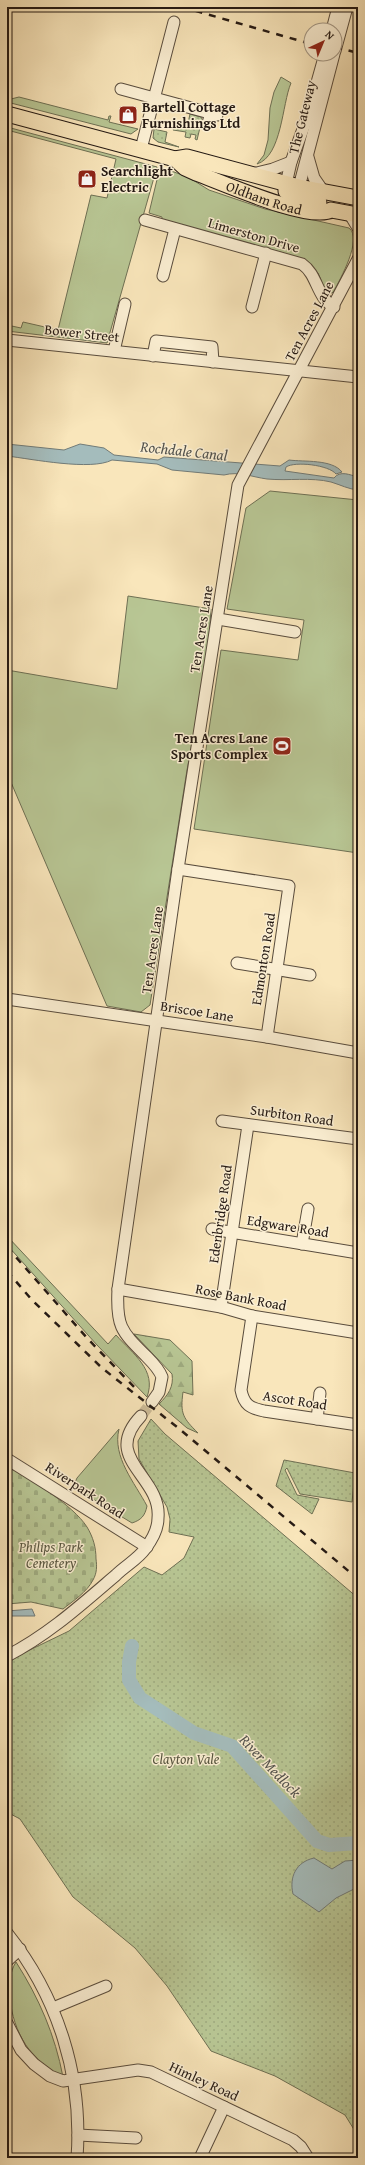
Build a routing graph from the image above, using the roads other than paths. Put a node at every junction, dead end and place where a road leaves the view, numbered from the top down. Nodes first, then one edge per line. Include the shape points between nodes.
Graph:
1 (338, 7) edge
2 (347, 7) edge
3 (174, 22) dead end
4 (334, 22) edge
5 (343, 22) edge
6 (324, 62) edge
7 (332, 62) edge
8 (121, 89) dead end
9 (154, 97) junction
10 (7, 114) edge
11 (212, 117) dead end
12 (141, 149) junction
13 (308, 157) junction
14 (175, 159) junction
15 (291, 162) junction
16 (253, 174) junction
17 (323, 191) junction
18 (294, 194) junction
19 (358, 198) edge
20 (353, 214) edge
21 (145, 220) dead end
22 (358, 228) edge
23 (176, 230) junction
24 (266, 253) junction
25 (358, 259) edge
26 (163, 276) dead end
27 (125, 304) dead end
28 (252, 307) dead end
29 (334, 307) junction
30 (7, 340) edge
31 (114, 351) junction
32 (299, 371) junction
33 (358, 377) edge
34 (218, 618) junction
35 (295, 632) dead end
36 (178, 869) junction
37 (237, 963) dead end
38 (276, 969) junction
39 (310, 975) dead end
40 (7, 999) edge
41 (158, 1020) junction
42 (267, 1037) junction
43 (358, 1053) edge
44 (222, 1121) dead end
45 (248, 1125) junction
46 (358, 1140) edge
47 (308, 1209) dead end
48 (212, 1229) dead end
49 (232, 1233) junction
50 (302, 1244) junction
51 (358, 1253) edge
52 (118, 1289) junction
53 (221, 1307) junction
54 (252, 1316) junction
55 (358, 1333) edge
56 (320, 1394) dead end
57 (152, 1402) tunnel mouth
58 (141, 1416) tunnel mouth
59 (317, 1419) junction
60 (358, 1426) edge
61 (7, 1458) edge
62 (147, 1547) junction
63 (7, 1656) edge
64 (7, 1933) edge
65 (20, 1949) junction
66 (7, 1961) edge
67 (106, 1986) dead end
68 (53, 2008) junction
69 (7, 2023) edge
70 (74, 2080) junction
71 (224, 2107) junction
72 (78, 2135) junction
73 (136, 2138) dead end
74 (77, 2158) edge
75 (200, 2158) edge
76 (308, 2158) edge

1 - 4 street
2 - 5 street
3 - 9 street
6 - 15 street, The Gateway via 308,118
7 - 13 street, The Gateway
8 - 9 street
9 - 11 street
9 - 12 street
10 - 12 highway, Oldham Road
12 - 14 highway, Oldham Road
13 - 17 street via 314,178
13 - 18 street, The Gateway
14 - 16 highway, Oldham Road via 187,157
14 - 18 highway, Oldham Road via 196,173 268,201
15 - 16 street
15 - 18 street, The Gateway
16 - 18 highway, Oldham Road
17 - 18 highway, Oldham Road
17 - 19 highway, Oldham Road
18 - 20 highway via 326,204 331,210
20 - 22 street
21 - 23 street, Limerston Drive
23 - 24 street, Limerston Drive
23 - 26 street
24 - 28 street
24 - 29 street, Limerston Drive via 308,268 321,296
25 - 29 street, Ten Acres Lane
27 - 31 street
29 - 32 street, Ten Acres Lane
30 - 31 street, Bower Street
31 - 32 street, Bower Street
32 - 33 street, Bower Street
32 - 34 street, Ten Acres Lane via 238,484
34 - 35 street
34 - 36 street, Ten Acres Lane
36 - 38 street, Edmonton Road via 289,886
36 - 41 street, Ten Acres Lane
37 - 38 street
38 - 39 street
38 - 42 street, Edmonton Road
40 - 41 street, Briscoe Lane
41 - 42 street, Briscoe Lane
41 - 52 street, Ten Acres Lane
42 - 43 street, Briscoe Lane
44 - 45 street, Surbiton Road
45 - 46 street, Surbiton Road
45 - 49 street, Edenbridge Road
47 - 50 street
48 - 49 street, Edgware Road
49 - 50 street, Edgware Road
49 - 53 street, Edenbridge Road
50 - 51 street, Edgware Road
52 - 53 street, Rose Bank Road
52 - 57 street, Ten Acres Lane via 117,1310 120,1326 156,1366 162,1377 159,1392
53 - 54 street, Rose Bank Road
54 - 55 street, Rose Bank Road
54 - 59 street, Ascot Road via 241,1390 244,1401 251,1408
56 - 59 street
58 - 62 street via 129,1432 126,1447 152,1493 158,1511 158,1525
59 - 60 street, Ascot Road
61 - 62 street, Riverpark Road
62 - 63 street via 44,1636
64 - 65 street
65 - 66 street
65 - 68 street
67 - 68 street
68 - 70 street via 66,2044
69 - 70 street, Himley Road via 21,2050 42,2071 63,2081
70 - 71 street, Himley Road via 144,2071
70 - 72 street
71 - 75 street
71 - 76 street, Himley Road via 293,2140
72 - 73 street
72 - 74 street

